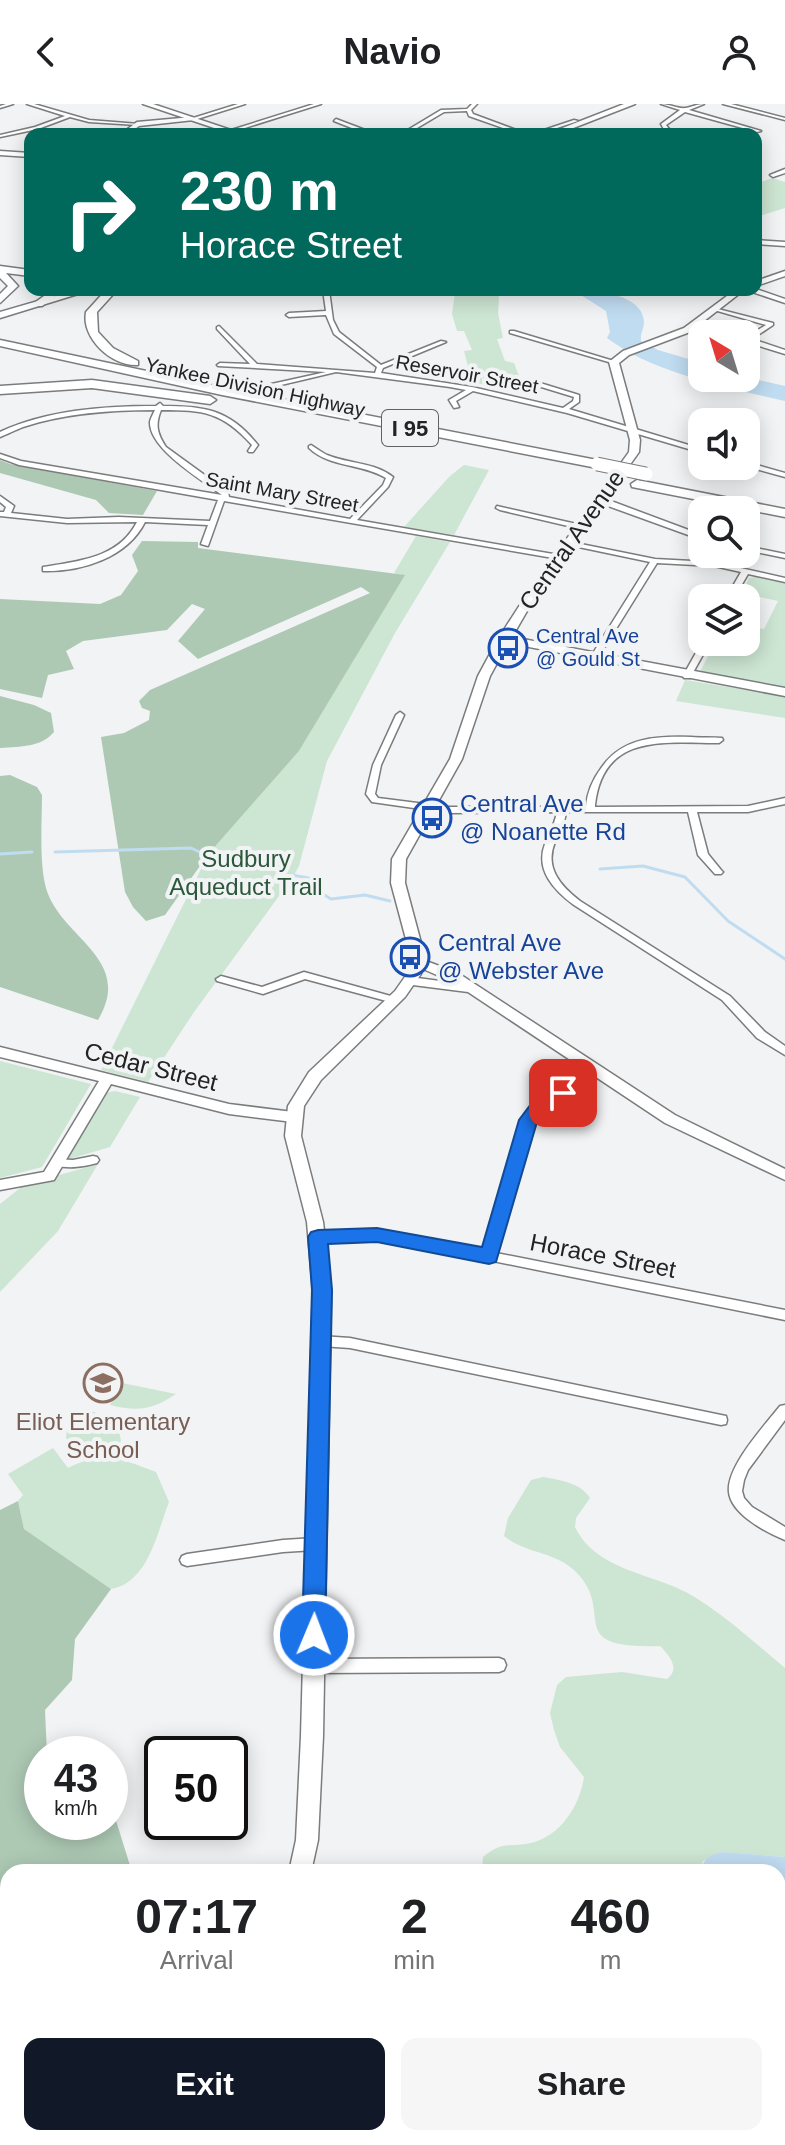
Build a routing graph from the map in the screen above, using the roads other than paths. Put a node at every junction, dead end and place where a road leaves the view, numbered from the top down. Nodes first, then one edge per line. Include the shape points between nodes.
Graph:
1 (11, 104) edge
2 (29, 104) edge
3 (146, 104) edge
4 (243, 104) edge
5 (319, 104) edge
6 (475, 104) edge
7 (621, 104) edge
8 (631, 104) edge
9 (663, 104) edge
10 (702, 104) edge
11 (725, 104) edge
12 (0, 107) edge
13 (468, 110) junction
14 (684, 110) junction
15 (69, 116) junction
16 (785, 118) edge
17 (192, 119) junction
18 (336, 120) dead end
19 (576, 121) junction
20 (137, 124) junction
21 (36, 128) edge
22 (132, 128) edge
23 (220, 128) edge
24 (249, 128) edge
25 (356, 128) edge
26 (413, 128) edge
27 (507, 128) edge
28 (553, 128) edge
29 (558, 128) edge
30 (569, 128) edge
31 (666, 128) edge
32 (743, 128) edge
33 (762, 129) edge
34 (24, 131) edge
35 (0, 136) edge
36 (0, 153) edge
37 (24, 155) edge
38 (785, 171) edge
39 (785, 180) edge
40 (762, 242) edge
41 (785, 244) edge
42 (0, 272) edge
43 (785, 273) edge
44 (24, 274) edge
45 (762, 282) edge
46 (762, 294) edge
47 (36, 296) edge
48 (47, 296) edge
49 (65, 296) edge
50 (104, 296) edge
51 (327, 296) edge
52 (732, 296) edge
53 (0, 300) edge
54 (785, 301) edge
55 (38, 304) junction
56 (0, 307) edge
57 (716, 309) junction
58 (329, 313) junction
59 (0, 315) edge
60 (289, 315) dead end
61 (756, 320) edge
62 (760, 321) edge
63 (219, 328) dead end
64 (760, 331) edge
65 (512, 332) dead end
66 (443, 342) dead end
67 (0, 343) edge
68 (760, 344) edge
69 (785, 352) edge
70 (0, 353) edge
71 (614, 362) junction
72 (220, 365) dead end
73 (255, 365) junction
74 (336, 370) junction
75 (379, 371) junction
76 (527, 381) dead end
77 (260, 388) dead end
78 (472, 389) junction
79 (0, 390) edge
80 (217, 396) junction
81 (160, 405) junction
82 (456, 407) dead end
83 (564, 410) junction
84 (632, 430) junction
85 (0, 435) edge
86 (671, 441) junction
87 (688, 446) edge
88 (311, 447) dead end
89 (635, 447) junction
90 (251, 451) dead end
91 (0, 456) edge
92 (760, 468) edge
93 (785, 475) edge
94 (642, 479) junction
95 (0, 498) edge
96 (224, 498) junction
97 (600, 500) junction
98 (785, 501) edge
99 (500, 508) dead end
100 (785, 513) edge
101 (4, 514) edge
102 (142, 520) junction
103 (352, 521) junction
104 (212, 523) junction
105 (581, 527) junction
106 (688, 533) edge
107 (569, 543) junction
108 (205, 544) dead end
109 (760, 551) edge
110 (785, 556) edge
111 (559, 557) junction
112 (655, 561) junction
113 (688, 562) edge
114 (729, 568) edge
115 (46, 569) dead end
116 (746, 571) junction
117 (785, 580) edge
118 (738, 584) edge
119 (504, 639) junction
120 (698, 656) edge
121 (594, 658) junction
122 (687, 676) junction
123 (785, 692) edge
124 (400, 715) dead end
125 (719, 740) dead end
126 (785, 801) edge
127 (428, 808) junction
128 (562, 810) junction
129 (591, 810) junction
130 (692, 810) junction
131 (718, 872) dead end
132 (418, 962) junction
133 (221, 979) dead end
134 (410, 981) junction
135 (472, 991) junction
136 (394, 1000) junction
137 (785, 1051) edge
138 (0, 1052) edge
139 (596, 1072) junction
140 (107, 1079) junction
141 (293, 1117) junction
142 (93, 1160) dead end
143 (58, 1162) junction
144 (785, 1175) edge
145 (0, 1185) edge
146 (318, 1237) junction
147 (489, 1256) junction
148 (785, 1315) edge
149 (321, 1341) junction
150 (785, 1410) edge
151 (721, 1420) dead end
152 (785, 1534) edge
153 (315, 1544) junction
154 (187, 1560) dead end
155 (499, 1665) dead end
156 (313, 1666) junction
157 (302, 1864) edge

1 - 12 street
2 - 15 street
3 - 17 main road
4 - 17 street
5 - 24 street
6 - 13 street
7 - 19 highway
8 - 30 highway
9 - 14 street
10 - 14 street
11 - 16 street
13 - 26 street via 443,111
13 - 27 street
14 - 31 street
14 - 32 street
15 - 20 street
15 - 21 street
16 - 33 street
17 - 20 street
17 - 23 main road
18 - 25 street
19 - 28 street
19 - 29 highway
20 - 22 street
34 - 35 street
36 - 37 main road
38 - 39 street via 773,175
40 - 41 street
42 - 44 highway
42 - 53 highway via 13,286
43 - 45 street
46 - 54 street
47 - 56 highway
48 - 55 highway
49 - 55 highway
50 - 80 highway via 90,316 91,331 101,345
51 - 58 street
52 - 57 main road
55 - 59 highway
57 - 61 street
57 - 71 main road via 687,330
58 - 60 street
58 - 75 street via 337,335
62 - 64 street via 771,324
63 - 73 street
65 - 71 street
66 - 75 street
67 - 80 highway, Yankee Division Highway / I 95
68 - 69 street
70 - 80 highway, Yankee Division Highway / I 95
71 - 84 main road, Central Avenue
72 - 73 street, Reservoir Street
73 - 74 street, Reservoir Street
74 - 75 street, Reservoir Street
74 - 77 street
75 - 78 street, Reservoir Street
76 - 83 street via 577,396
78 - 82 street via 451,401
78 - 83 street, Reservoir Street
79 - 80 highway via 92,384
80 - 94 highway, Yankee Division Highway / I 95
81 - 85 street, Saint Mary Street via 38,421
81 - 90 street, Saint Mary Street via 224,416 255,445
81 - 96 street via 153,421 160,444
83 - 84 street, Reservoir Street
84 - 86 street, Reservoir Street
84 - 89 main road, Central Avenue
86 - 87 street, Reservoir Street
86 - 89 street
88 - 103 street via 390,477
89 - 97 main road, Central Avenue
91 - 96 street, Saint Mary Street
92 - 93 street
94 - 98 highway, Yankee Division Highway / I 95
94 - 100 highway, Yankee Division Highway / I 95
95 - 101 street via 10,506
96 - 103 street, Saint Mary Street
96 - 104 street
97 - 105 main road, Central Avenue
97 - 106 street
99 - 105 street
101 - 102 street via 61,521
102 - 104 street
102 - 115 street via 132,538 114,551
103 - 111 street, Saint Mary Street
104 - 108 street
105 - 107 main road, Central Avenue
107 - 111 main road, Central Avenue
107 - 112 street
109 - 110 street
111 - 119 main road, Central Avenue
112 - 113 street
112 - 121 street
114 - 116 street
116 - 117 street
116 - 118 street
119 - 121 main road
119 - 127 main road, Central Avenue via 484,676 456,759
120 - 122 street
121 - 122 main road
122 - 123 main road
124 - 127 street via 375,770 370,796
125 - 129 street via 645,741 619,750 594,788
126 - 130 street via 754,809
127 - 128 street
127 - 132 main road, Central Avenue via 397,868
128 - 129 street
128 - 137 street via 545,855 553,882 577,903 726,998 761,1035
129 - 130 street
130 - 131 street via 703,855
132 - 134 main road
132 - 135 street
133 - 136 street via 263,991 304,975
134 - 135 street
134 - 136 main road
135 - 139 street
136 - 141 main road via 315,1076
138 - 140 street, Cedar Street
139 - 144 street via 683,1126
139 - 147 street via 530,1117
140 - 141 street, Cedar Street via 238,1111
140 - 143 street
141 - 146 main road via 294,1144
142 - 143 street
143 - 145 street via 49,1176
146 - 147 street, Horace Street via 377,1235
146 - 149 main road
147 - 148 street, Horace Street
149 - 151 street
149 - 153 main road
150 - 152 street via 740,1471 735,1489 744,1507
153 - 154 street
153 - 156 main road
155 - 156 street
156 - 157 main road

